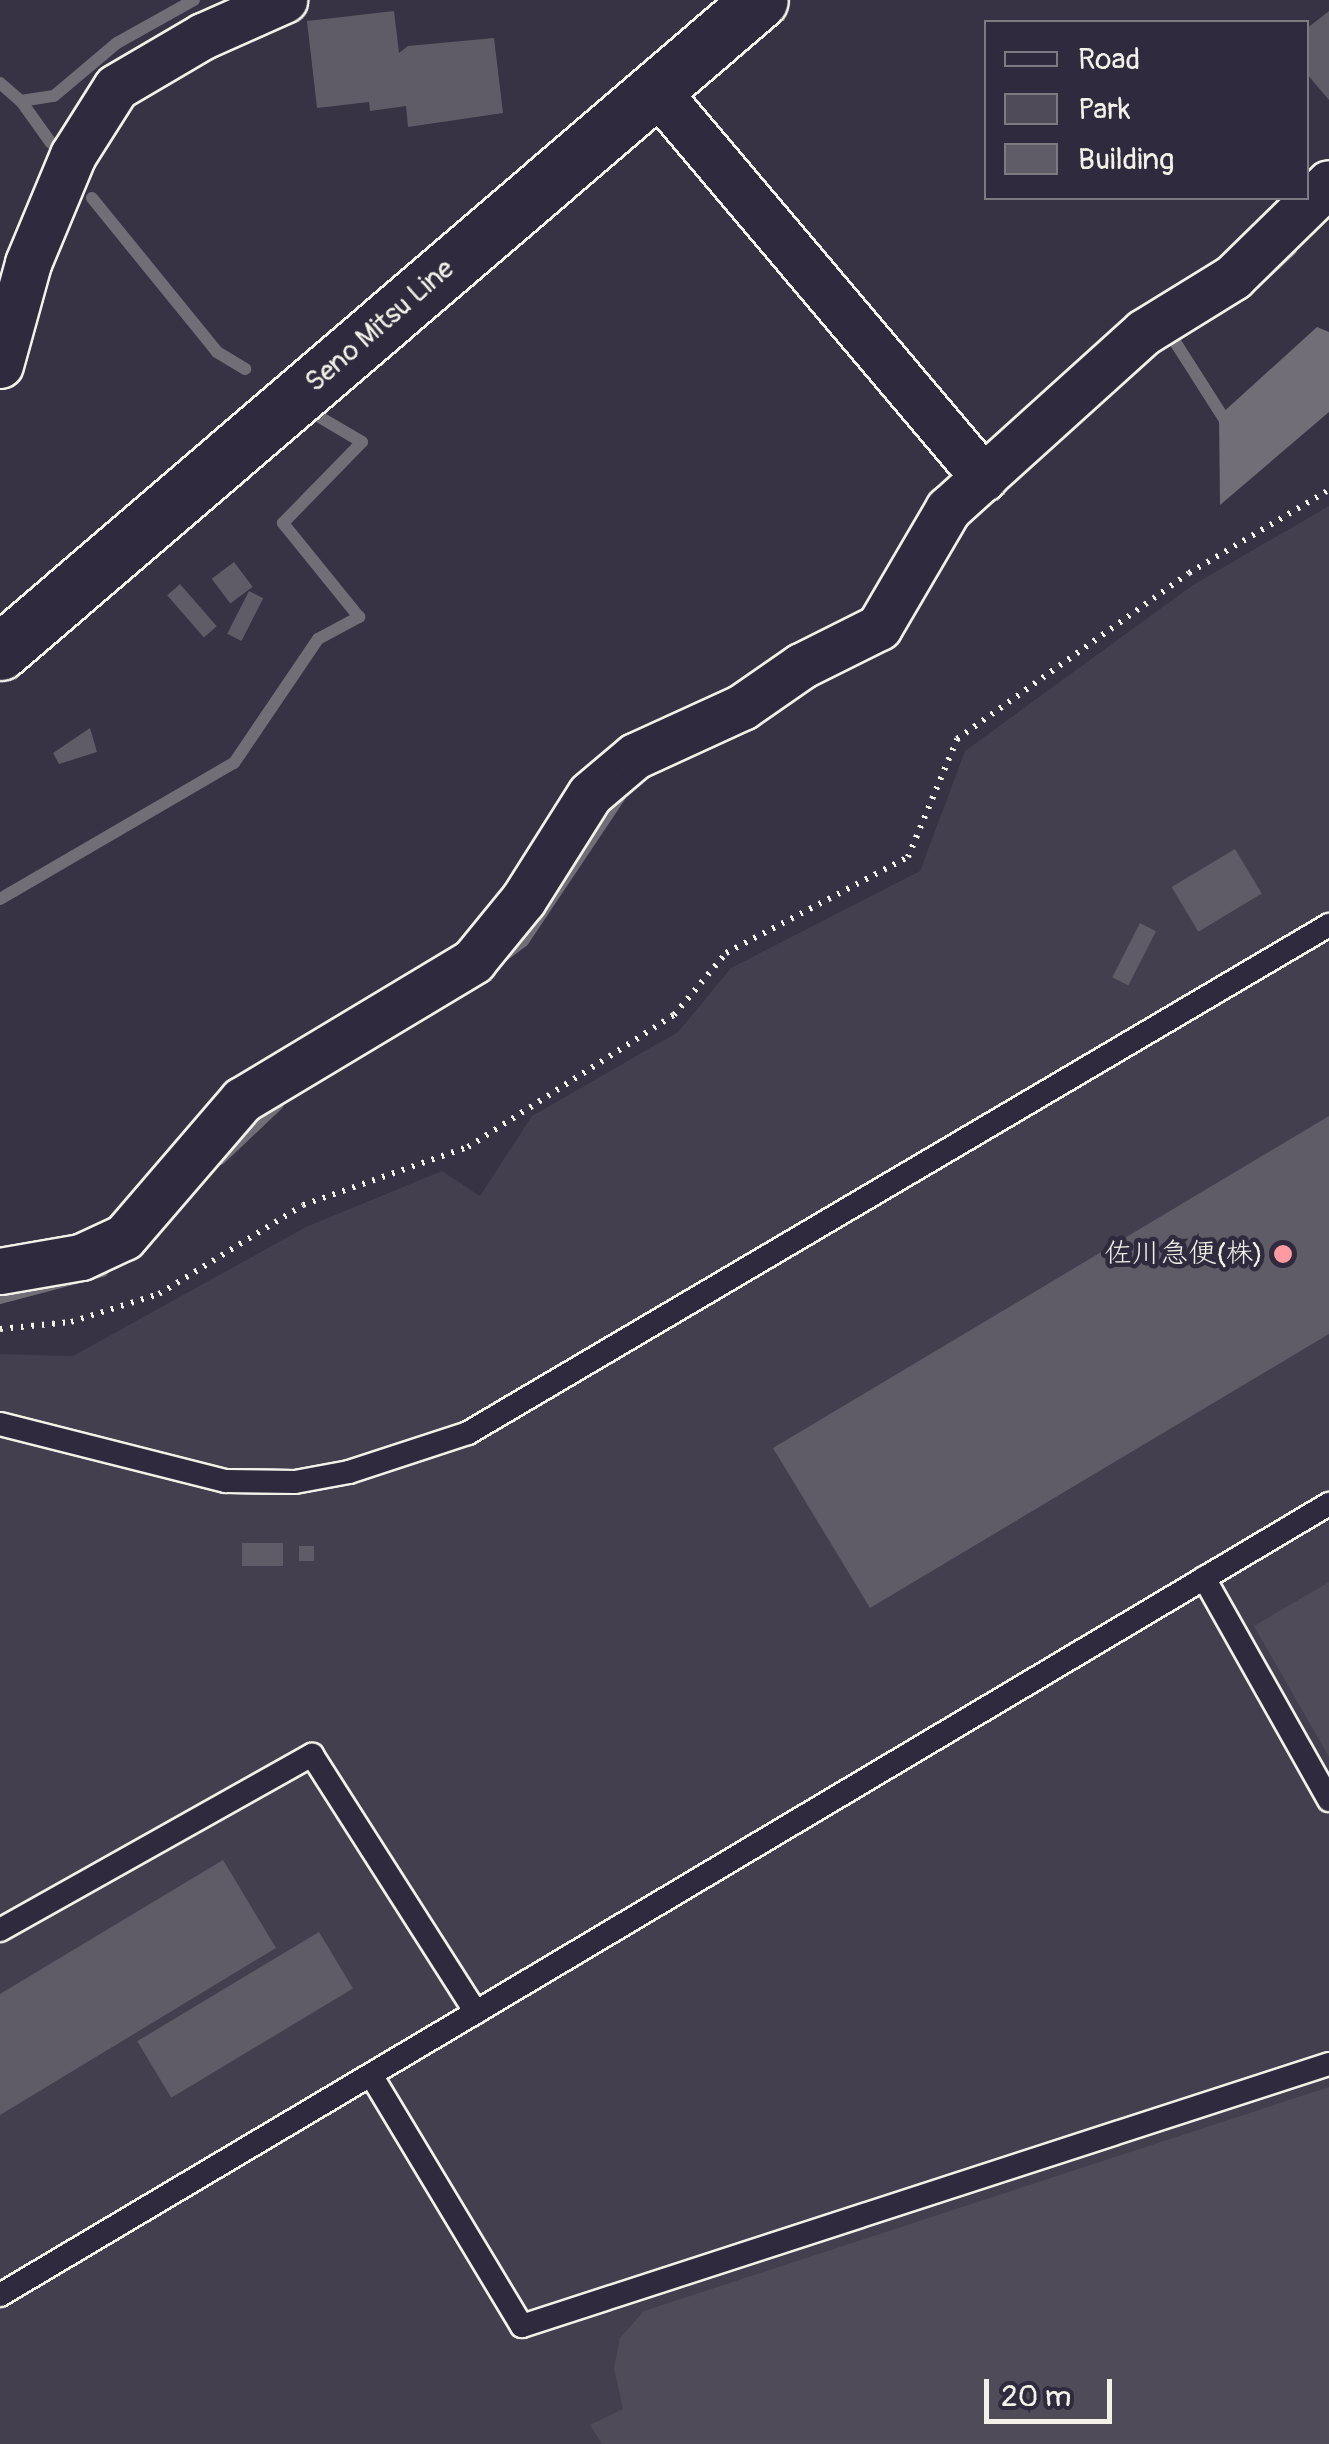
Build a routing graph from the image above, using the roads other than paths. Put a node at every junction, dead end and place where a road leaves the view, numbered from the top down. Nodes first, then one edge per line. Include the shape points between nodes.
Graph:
1 (284, 0) edge
2 (760, 0) edge
3 (656, 90) junction
4 (1329, 183) edge
5 (0, 365) edge
6 (984, 478) junction
7 (0, 652) edge
8 (1329, 925) edge
9 (0, 1270) edge
10 (0, 1424) edge
11 (1329, 1504) edge
12 (1204, 1578) junction
13 (1329, 1800) edge
14 (0, 1930) edge
15 (476, 2012) junction
16 (1329, 2064) edge
17 (371, 2074) junction
18 (0, 2295) edge

1 - 5 street via 116,87 73,154 28,263
2 - 3 main road, Seno Mitsu Line
3 - 6 street
3 - 7 main road, Seno Mitsu Line
4 - 6 street via 1234,277 1144,332
6 - 9 street via 948,509 879,627 801,666 742,707 635,756 590,794 523,900 473,961 242,1100 124,1237 81,1256
8 - 10 lane via 468,1433 349,1472 294,1482 226,1481
11 - 12 lane
12 - 13 lane
12 - 15 lane
14 - 15 lane via 312,1755
15 - 17 lane
16 - 17 lane via 522,2326
17 - 18 lane

